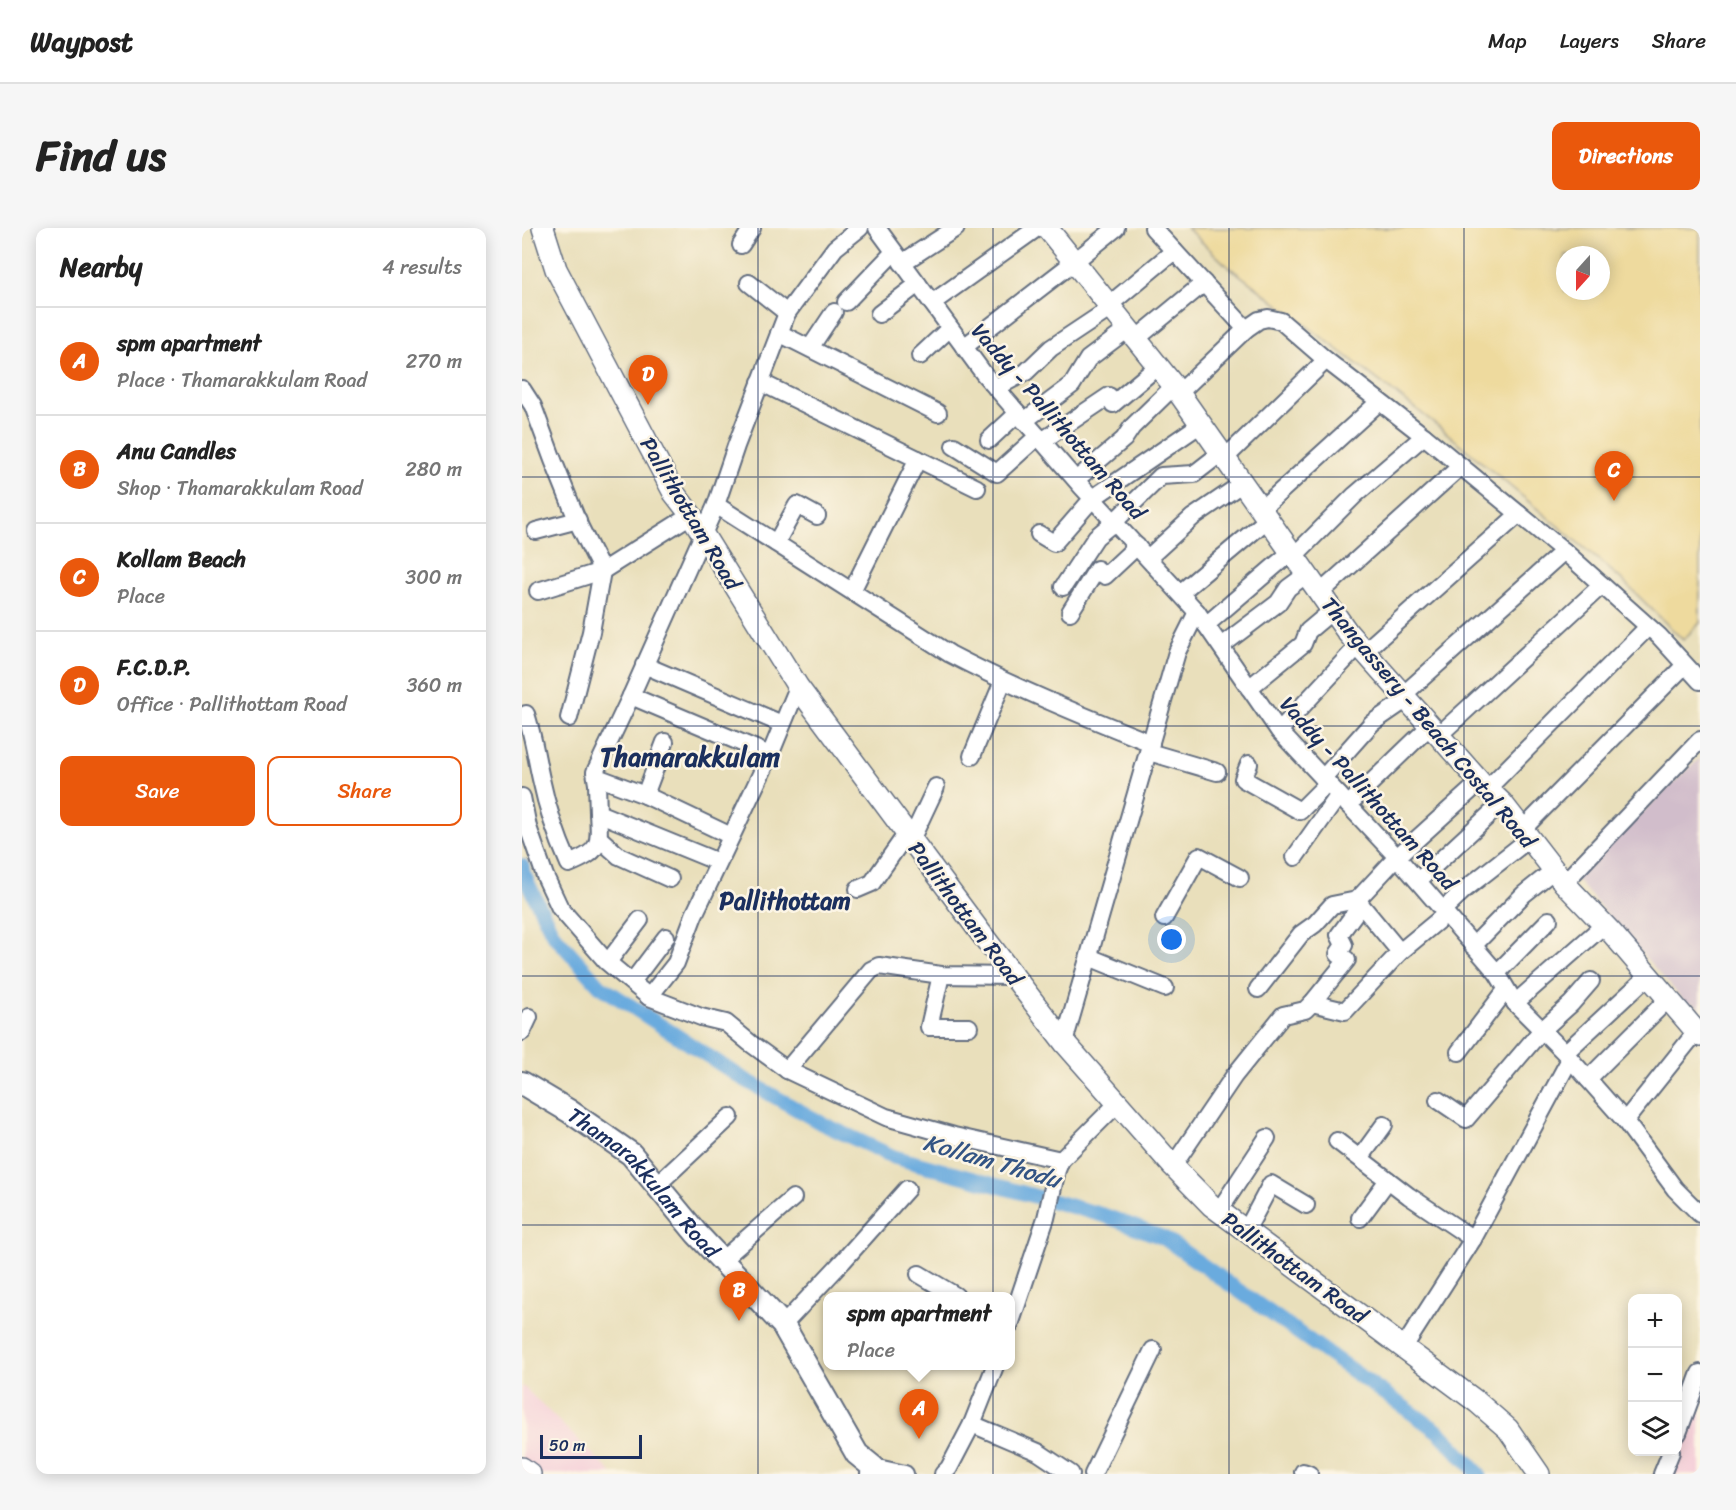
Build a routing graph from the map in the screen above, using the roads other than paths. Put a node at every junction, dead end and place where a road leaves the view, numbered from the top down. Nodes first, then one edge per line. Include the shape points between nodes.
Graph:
1 (543, 228) edge
2 (752, 228) edge
3 (860, 228) edge
4 (877, 228) edge
5 (956, 228) edge
6 (1037, 228) edge
7 (1047, 228) edge
8 (1116, 228) edge
9 (1153, 228) edge
10 (741, 245) dead end
11 (1174, 251) junction
12 (898, 257) junction
13 (1074, 262) junction
14 (749, 283) dead end
15 (1204, 283) junction
16 (918, 284) junction
17 (932, 303) junction
18 (1110, 307) junction
19 (787, 313) junction
20 (879, 314) dead end
21 (950, 328) junction
22 (1245, 329) junction
23 (779, 333) junction
24 (1132, 334) junction
25 (963, 347) junction
26 (810, 348) junction
27 (920, 356) dead end
28 (1326, 360) junction
29 (1158, 366) junction
30 (760, 382) junction
31 (522, 388) edge
32 (996, 388) junction
33 (1176, 389) junction
34 (1379, 402) junction
35 (938, 413) dead end
36 (1021, 417) junction
37 (1201, 424) junction
38 (1424, 436) junction
39 (1040, 438) junction
40 (989, 440) dead end
41 (954, 446) dead end
42 (1223, 456) junction
43 (918, 459) junction
44 (1461, 466) junction
45 (1077, 479) junction
46 (1242, 483) junction
47 (977, 488) dead end
48 (1093, 498) junction
49 (716, 505) junction
50 (1264, 514) junction
51 (1519, 514) junction
52 (691, 515) junction
53 (817, 516) dead end
54 (578, 520) junction
55 (1114, 522) junction
56 (536, 531) dead end
57 (1039, 534) dead end
58 (702, 535) junction
59 (776, 543) junction
60 (1564, 551) junction
61 (1143, 552) junction
62 (1293, 554) junction
63 (602, 571) junction
64 (1307, 574) junction
65 (1602, 585) junction
66 (1063, 587) dead end
67 (537, 591) dead end
68 (852, 591) junction
69 (1180, 593) junction
70 (1320, 593) junction
71 (1333, 610) junction
72 (1070, 612) dead end
73 (1201, 618) junction
74 (1648, 627) junction
75 (1221, 646) junction
76 (1362, 648) junction
77 (1684, 664) junction
78 (644, 665) junction
79 (1003, 681) junction
80 (1700, 681) edge
81 (798, 687) junction
82 (1249, 688) junction
83 (631, 696) junction
84 (1405, 697) junction
85 (526, 714) dead end
86 (569, 718) dead end
87 (782, 724) junction
88 (1435, 730) junction
89 (1279, 731) junction
90 (1700, 740) edge
91 (665, 742) dead end
92 (1150, 748) junction
93 (770, 755) junction
94 (972, 756) dead end
95 (1249, 764) dead end
96 (1218, 772) dead end
97 (596, 774) junction
98 (936, 787) dead end
99 (1334, 790) junction
100 (1489, 791) junction
101 (645, 795) junction
102 (522, 797) edge
103 (598, 813) junction
104 (1526, 835) junction
105 (731, 836) junction
106 (909, 837) junction
107 (599, 838) junction
108 (1397, 856) junction
109 (1295, 857) dead end
110 (718, 862) junction
111 (1559, 876) junction
112 (1240, 878) dead end
113 (670, 879) dead end
114 (1418, 881) junction
115 (858, 889) dead end
116 (1359, 903) junction
117 (1445, 912) junction
118 (1164, 918) dead end
119 (640, 920) dead end
120 (1549, 920) dead end
121 (1604, 924) junction
122 (666, 937) dead end
123 (1473, 946) junction
124 (1400, 952) junction
125 (1089, 957) junction
126 (608, 962) junction
127 (1497, 973) junction
128 (941, 975) junction
129 (1012, 976) junction
130 (1648, 976) junction
131 (1591, 981) dead end
132 (632, 982) junction
133 (1165, 988) dead end
134 (1258, 989) dead end
135 (649, 997) junction
136 (1510, 997) junction
137 (1668, 999) junction
138 (1312, 1003) junction
139 (969, 1027) dead end
140 (1697, 1029) edge
141 (1541, 1031) junction
142 (1064, 1042) junction
143 (1459, 1052) dead end
144 (1567, 1056) junction
145 (787, 1070) junction
146 (1588, 1079) junction
147 (522, 1083) edge
148 (1438, 1100) dead end
149 (1119, 1102) junction
150 (730, 1117) dead end
151 (1625, 1121) junction
152 (1384, 1125) dead end
153 (1267, 1138) dead end
154 (1337, 1141) dead end
155 (1360, 1158) junction
156 (1059, 1165) junction
157 (1173, 1166) junction
158 (1388, 1180) junction
159 (657, 1185) junction
160 (907, 1189) dead end
161 (794, 1198) dead end
162 (1306, 1205) dead end
163 (1218, 1211) junction
164 (1700, 1214) edge
165 (1360, 1218) dead end
166 (1246, 1231) junction
167 (1473, 1239) junction
168 (722, 1260) junction
169 (919, 1274) dead end
170 (950, 1292) edge
171 (1015, 1313) edge
172 (783, 1325) junction
173 (1404, 1347) junction
174 (1153, 1350) dead end
175 (993, 1370) edge
176 (1700, 1373) edge
177 (1682, 1420) edge
178 (972, 1424) junction
179 (1669, 1456) edge
180 (522, 1468) edge
181 (872, 1471) edge
182 (530, 1474) edge
183 (905, 1474) edge
184 (943, 1474) edge
185 (1071, 1474) edge
186 (1093, 1474) edge
187 (1539, 1474) edge
188 (1662, 1474) edge

1 - 52 street, Pallithottam Road via 556,269 674,493
2 - 10 street
3 - 19 street via 835,248
4 - 12 street, Vaddy - Pallithottam Road
5 - 12 street
6 - 17 street
7 - 13 street, Thangassery - Beach Costal Road
8 - 13 street
9 - 11 street
11 - 15 street
11 - 18 street
12 - 16 street, Vaddy - Pallithottam Road
12 - 26 street via 840,307
13 - 18 street, Thangassery - Beach Costal Road
13 - 25 street
14 - 19 street
15 - 22 street
15 - 24 street
16 - 17 street, Vaddy - Pallithottam Road
16 - 20 street
17 - 21 street, Vaddy - Pallithottam Road
18 - 24 street, Thangassery - Beach Costal Road
18 - 32 street via 1052,348 1026,372
19 - 23 street
21 - 25 street, Vaddy - Pallithottam Road
21 - 27 street
22 - 28 street via 1268,318 1281,321
22 - 33 street
23 - 26 street
23 - 30 street
24 - 29 street, Thangassery - Beach Costal Road
24 - 36 street via 1088,359 1072,385
25 - 32 street, Vaddy - Pallithottam Road
26 - 35 street
28 - 34 street
28 - 42 street
29 - 33 street, Thangassery - Beach Costal Road
29 - 39 street via 1113,404 1109,396
30 - 43 street
30 - 49 street
31 - 54 street via 533,406
32 - 36 street, Vaddy - Pallithottam Road
33 - 37 street, Thangassery - Beach Costal Road
33 - 45 street
34 - 38 street
34 - 50 street
36 - 39 street, Vaddy - Pallithottam Road
36 - 40 street
37 - 42 street, Thangassery - Beach Costal Road
37 - 48 street
38 - 44 street
38 - 62 street
39 - 41 street via 996,473
39 - 45 street, Vaddy - Pallithottam Road
42 - 46 street, Thangassery - Beach Costal Road
42 - 55 street via 1194,474 1161,477
43 - 47 street
43 - 68 street
44 - 51 street
44 - 70 street
45 - 48 street, Vaddy - Pallithottam Road
46 - 50 street, Thangassery - Beach Costal Road
46 - 61 street
48 - 55 street, Vaddy - Pallithottam Road
48 - 57 street via 1054,543
49 - 58 street
49 - 59 street
50 - 62 street, Thangassery - Beach Costal Road
50 - 69 street
51 - 60 street
51 - 76 street
52 - 58 street, Pallithottam Road
52 - 63 street
53 - 59 street via 797,505
54 - 56 street
54 - 63 street
55 - 61 street, Vaddy - Pallithottam Road
55 - 66 street via 1096,537
58 - 78 street
58 - 81 street, Pallithottam Road
59 - 68 street
60 - 65 street
60 - 84 street
61 - 69 street, Vaddy - Pallithottam Road
61 - 72 street via 1105,576 1097,569
62 - 64 street, Thangassery - Beach Costal Road
62 - 73 street
63 - 67 street
63 - 86 street
64 - 70 street, Thangassery - Beach Costal Road
64 - 75 street via 1288,588 1278,603
65 - 74 street
65 - 88 street
68 - 79 street via 950,654
69 - 73 street, Vaddy - Pallithottam Road
70 - 71 street, Thangassery - Beach Costal Road
71 - 76 street, Thangassery - Beach Costal Road
71 - 82 street via 1308,631 1303,644
73 - 75 street, Vaddy - Pallithottam Road
73 - 92 street via 1177,652
74 - 77 street
74 - 100 street
75 - 82 street, Vaddy - Pallithottam Road
76 - 84 street, Thangassery - Beach Costal Road
76 - 89 street
77 - 80 street
77 - 104 street
78 - 83 street
78 - 87 street
79 - 92 street
79 - 94 street
81 - 87 street
81 - 106 street, Pallithottam Road
82 - 89 street, Vaddy - Pallithottam Road
83 - 93 street
83 - 97 street
84 - 88 street, Thangassery - Beach Costal Road
84 - 99 street via 1372,723
85 - 107 street via 541,780 570,864 586,857
87 - 93 street
88 - 99 street
88 - 100 street, Thangassery - Beach Costal Road
89 - 99 street, Vaddy - Pallithottam Road
90 - 111 street
91 - 101 street
92 - 96 street
92 - 125 street
93 - 105 street
95 - 99 street via 1243,779 1300,811
97 - 101 street
97 - 103 street
98 - 106 street
99 - 108 street, Vaddy - Pallithottam Road
99 - 109 street
100 - 104 street, Thangassery - Beach Costal Road
100 - 108 street
100 - 114 street
101 - 105 street
102 - 126 street via 528,827 560,908
103 - 107 street
103 - 110 street
104 - 111 street, Thangassery - Beach Costal Road
104 - 117 street
105 - 110 street
106 - 115 street via 872,883
106 - 129 street, Pallithottam Road
107 - 113 street via 619,856
108 - 114 street, Vaddy - Pallithottam Road
108 - 116 street
110 - 135 street via 676,963
111 - 121 street, Thangassery - Beach Costal Road
111 - 123 street via 1524,894
112 - 118 street via 1199,856
114 - 117 street, Vaddy - Pallithottam Road
116 - 124 street
116 - 134 street via 1332,905 1301,934
116 - 138 street via 1339,935 1344,945 1338,954 1347,960
117 - 123 street, Vaddy - Pallithottam Road
117 - 124 street
119 - 126 street
120 - 127 street
121 - 130 street, Thangassery - Beach Costal Road
121 - 136 street
122 - 132 street
123 - 127 street, Vaddy - Pallithottam Road
124 - 138 street via 1345,1011
125 - 133 street
125 - 142 street
126 - 132 street
127 - 136 street, Vaddy - Pallithottam Road
128 - 129 street
128 - 139 street via 929,1028
128 - 145 street via 879,966 871,970
129 - 142 street, Pallithottam Road
130 - 137 street, Thangassery - Beach Costal Road
130 - 144 street
131 - 141 street
132 - 135 street
135 - 145 street via 726,1023
136 - 141 street, Vaddy - Pallithottam Road
136 - 143 street
137 - 140 street, Thangassery - Beach Costal Road
137 - 146 street
138 - 157 street via 1305,1010 1283,1015 1234,1076
140 - 151 street, Thangassery - Beach Costal Road
141 - 144 street, Vaddy - Pallithottam Road
141 - 148 street via 1466,1119
142 - 149 street, Pallithottam Road
144 - 146 street, Vaddy - Pallithottam Road
144 - 167 street
145 - 156 street via 886,1117
146 - 151 street, Vaddy - Pallithottam Road
147 - 159 main road, Thamarakkulam Road via 631,1154
149 - 156 street
149 - 157 street, Pallithottam Road
150 - 159 street
151 - 164 street, Vaddy - Pallithottam Road via 1675,1189
152 - 155 street
153 - 163 street
154 - 155 street
155 - 158 street
156 - 171 street
157 - 163 street, Pallithottam Road
158 - 165 street
158 - 167 street
159 - 168 main road, Thamarakkulam Road
160 - 172 street
161 - 168 street
162 - 166 street via 1271,1184
163 - 166 street, Pallithottam Road
166 - 173 street, Pallithottam Road
167 - 173 street
168 - 172 main road, Thamarakkulam Road
169 - 170 street
172 - 181 main road, Thamarakkulam Road via 857,1454
173 - 187 street, Pallithottam Road via 1508,1430
174 - 186 street
175 - 178 street
176 - 177 street
178 - 184 street
178 - 185 street via 1038,1452
179 - 188 street
180 - 182 street
181 - 183 street

